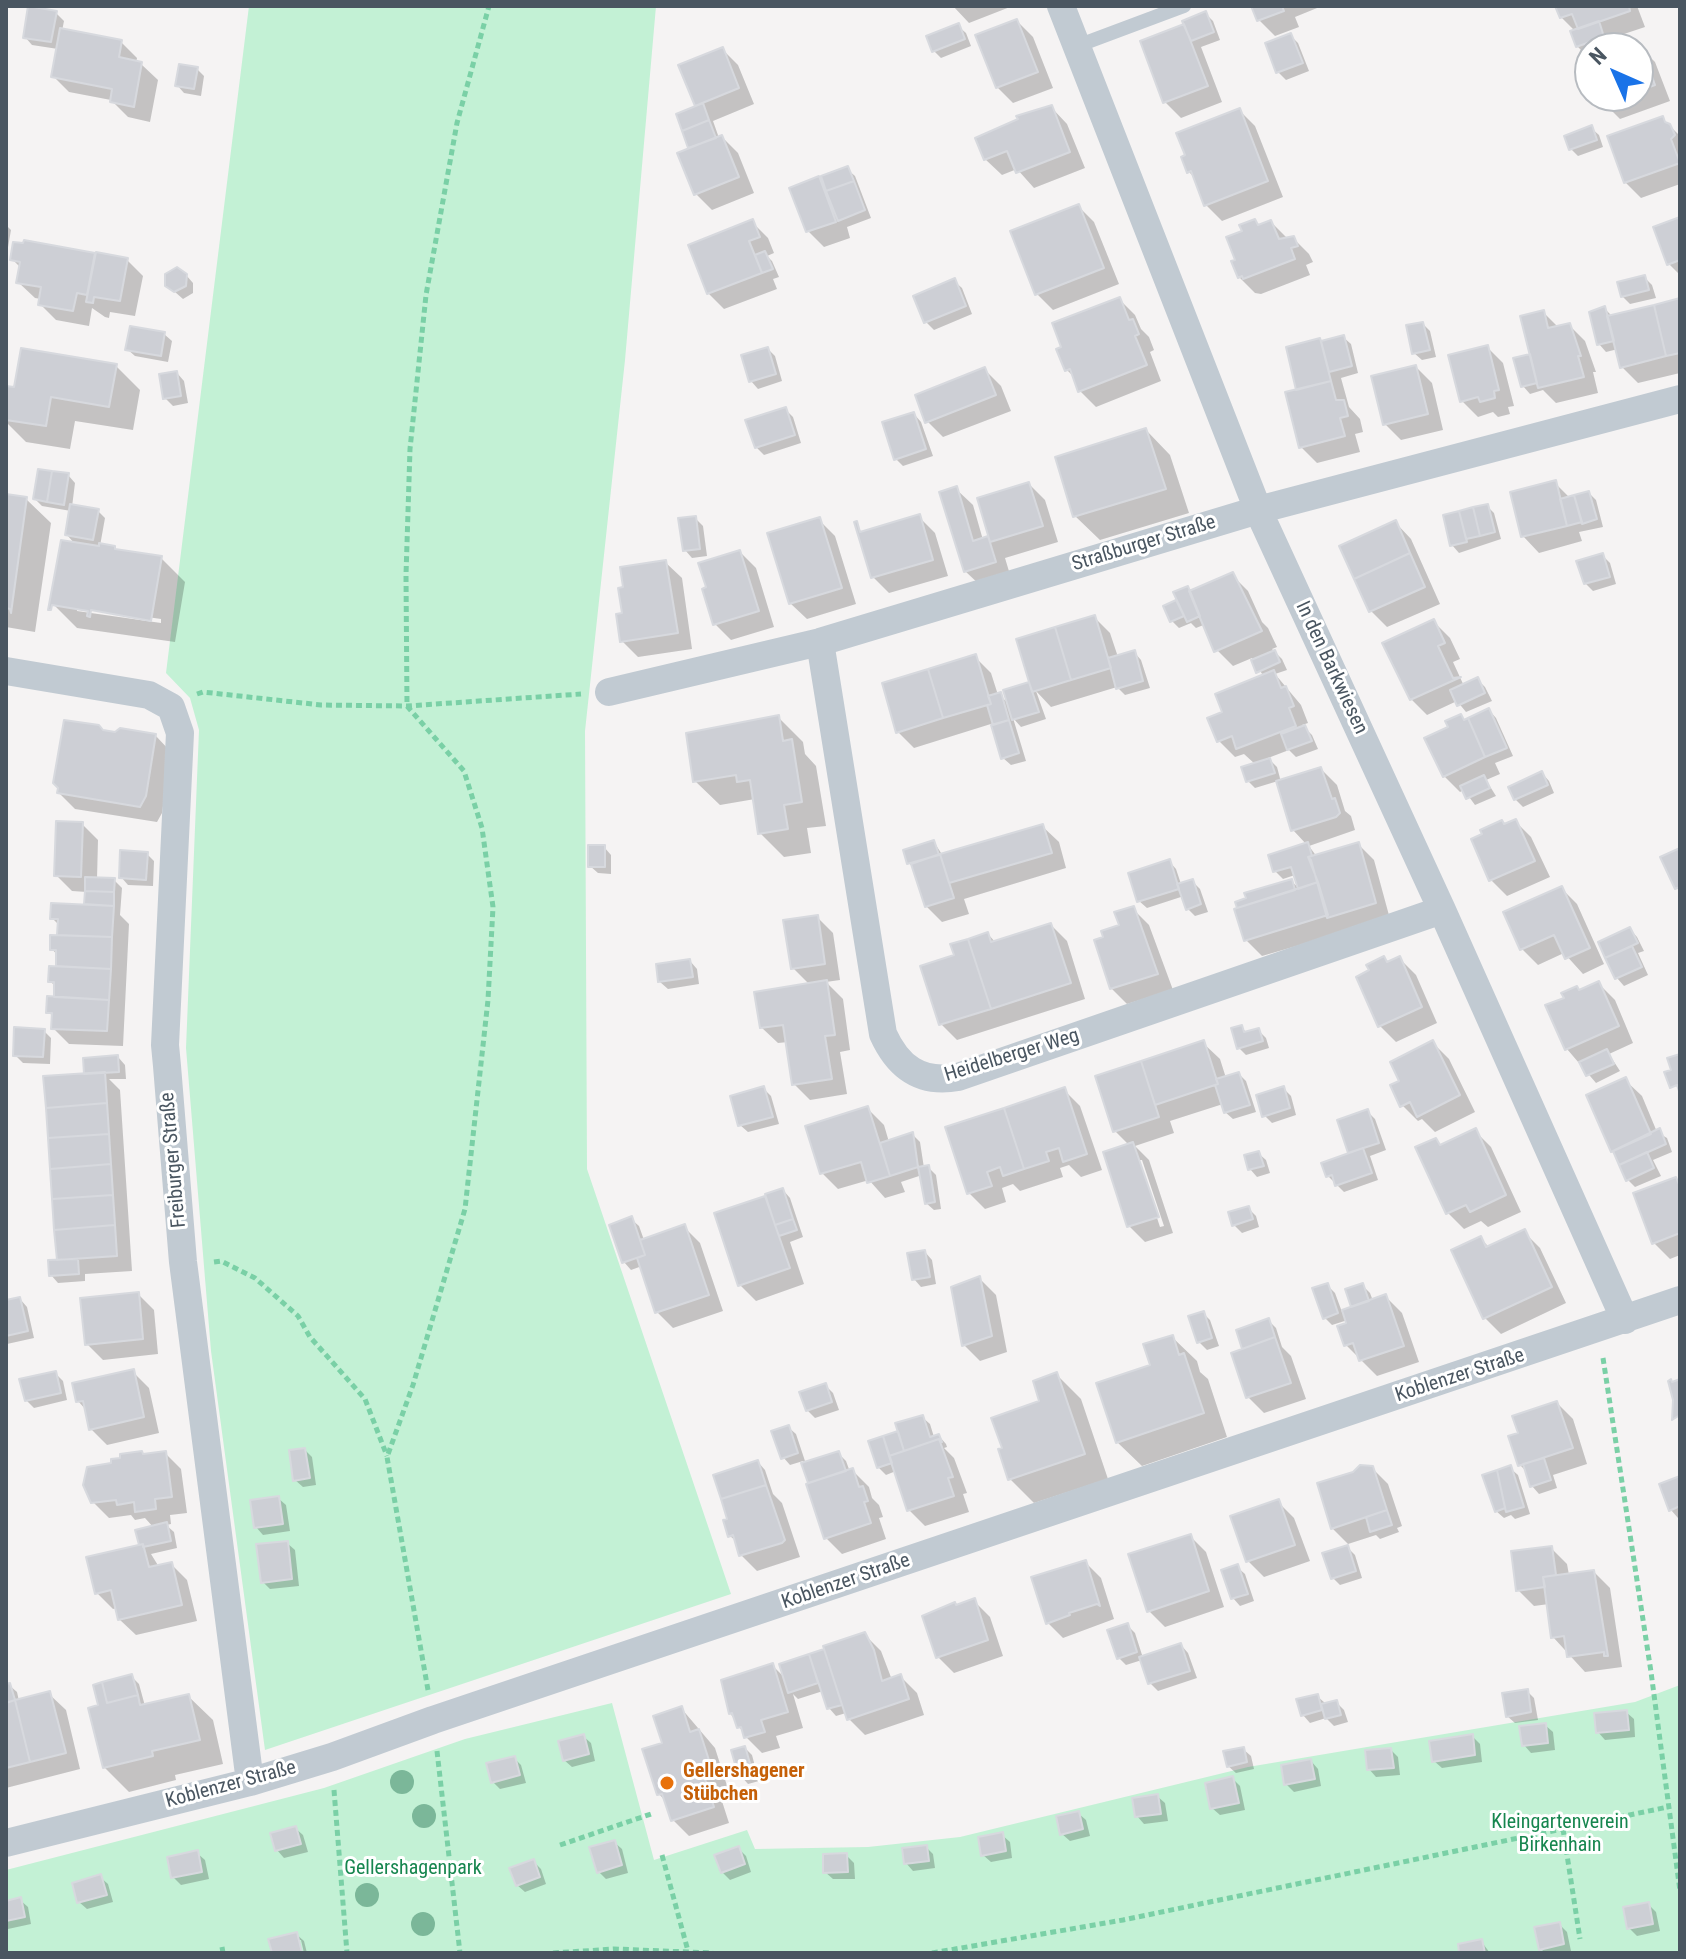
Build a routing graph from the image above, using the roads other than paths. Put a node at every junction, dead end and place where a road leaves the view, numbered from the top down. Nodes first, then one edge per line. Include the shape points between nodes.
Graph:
1 (1061, 6) edge
2 (1184, 6) edge
3 (1077, 46) junction
4 (1680, 399) edge
5 (1258, 510) junction
6 (820, 642) junction
7 (6, 671) edge
8 (609, 692) road end
9 (1442, 910) junction
10 (1680, 1300) edge
11 (1625, 1320) junction
12 (250, 1782) junction
13 (6, 1843) edge

1 - 3 street, In den Barkwiesen
2 - 3 lane
3 - 5 street, In den Barkwiesen
4 - 5 street, Straßburger Straße
5 - 6 street, Straßburger Straße
5 - 9 street, In den Barkwiesen
6 - 8 street, Straßburger Straße
6 - 9 street, Heidelberger Weg via 883,1034 891,1052 930,1079 958,1077
7 - 12 street, Freiburger Straße via 149,695 171,707 180,733 165,1045 183,1262
9 - 11 street, In den Barkwiesen
10 - 11 street, Koblenzer Straße
11 - 12 street, Koblenzer Straße
12 - 13 street, Koblenzer Straße

